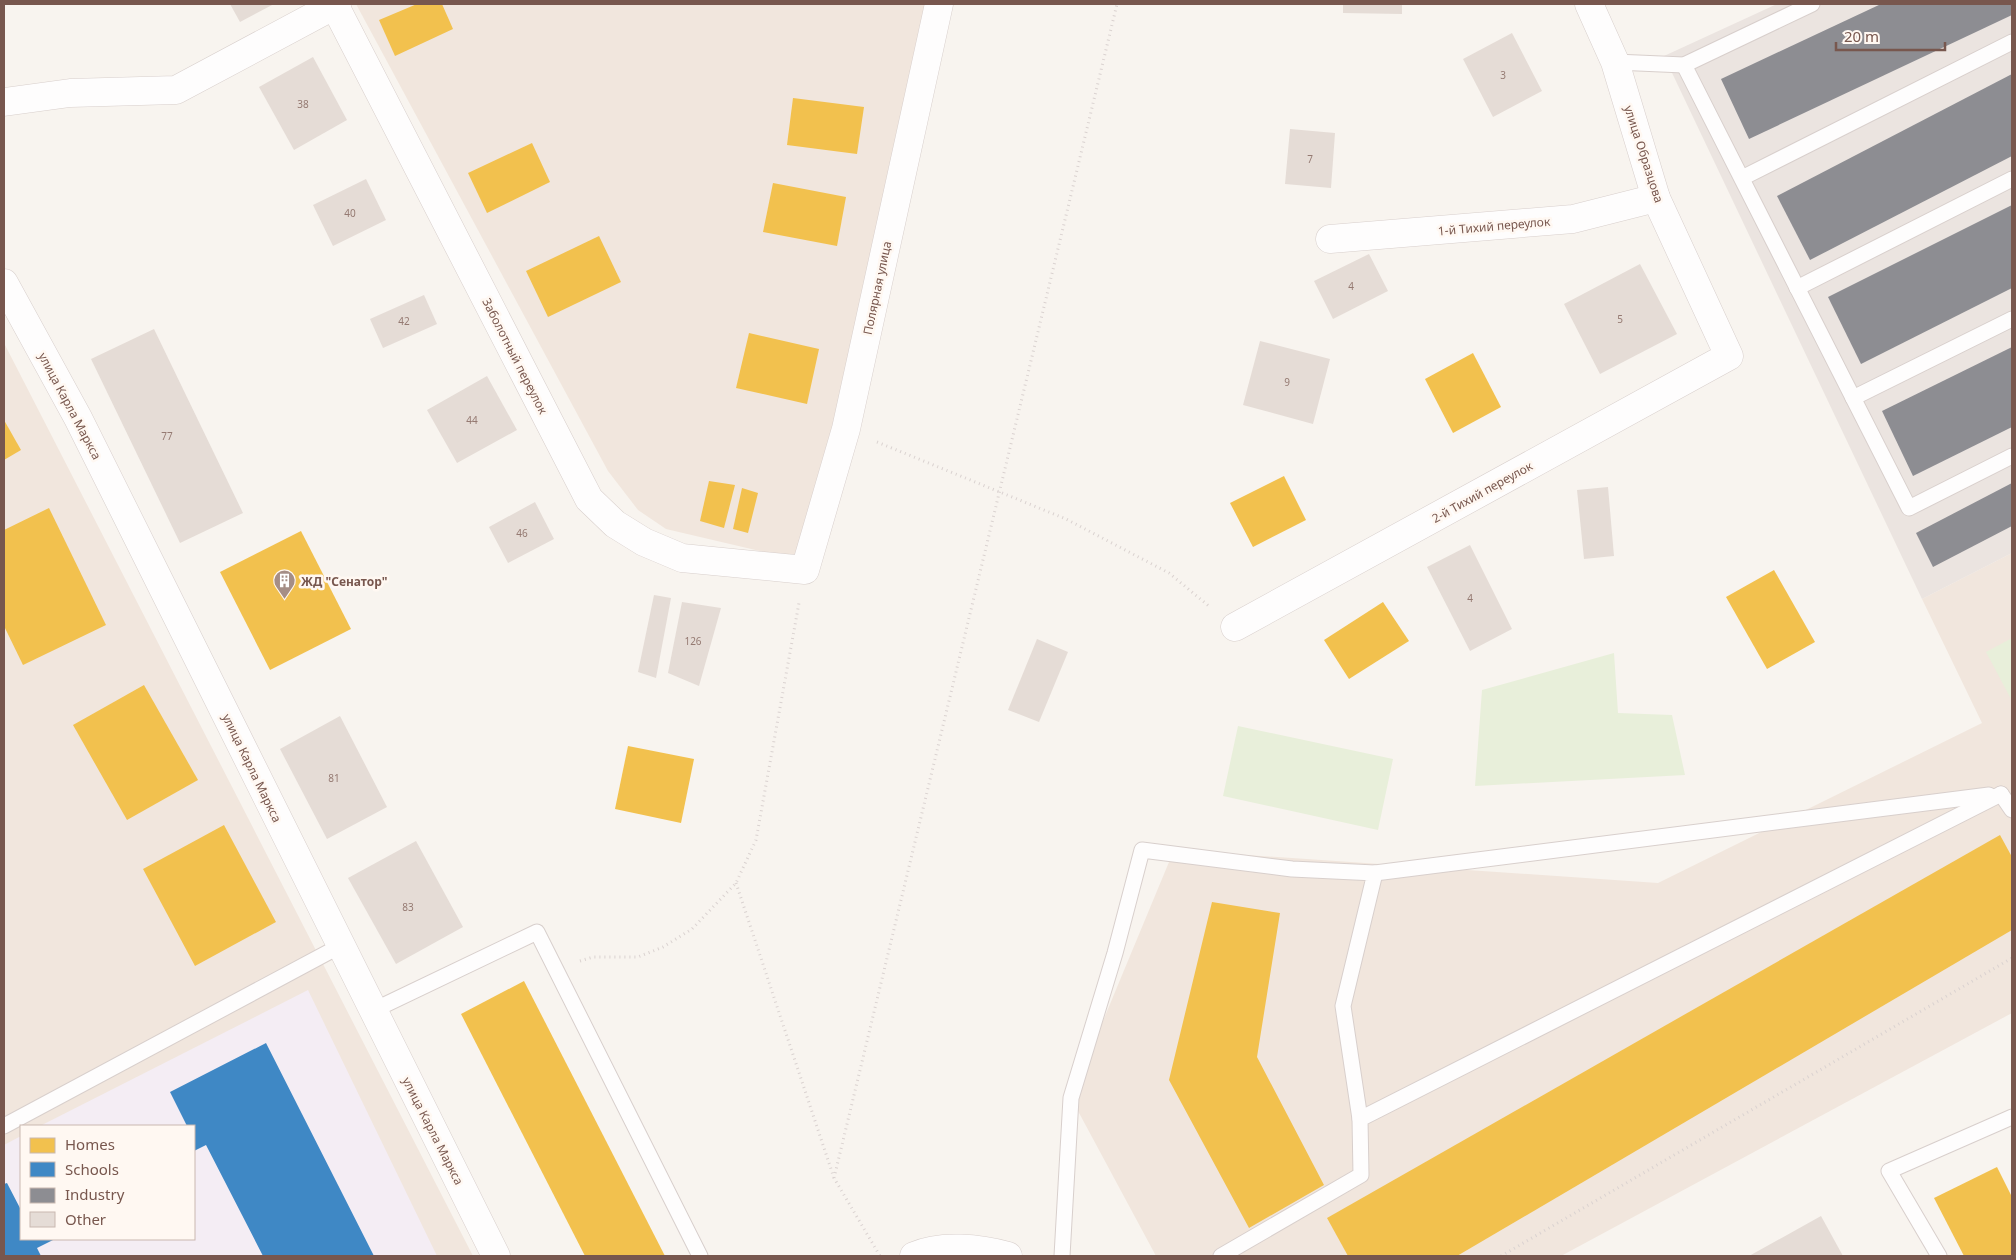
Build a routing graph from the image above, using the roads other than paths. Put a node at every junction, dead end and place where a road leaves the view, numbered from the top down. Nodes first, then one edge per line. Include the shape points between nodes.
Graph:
1 (335, 4) edge
2 (939, 4) edge
3 (1589, 4) edge
4 (1812, 4) edge
5 (2012, 42) edge
6 (1615, 62) junction
7 (1684, 65) junction
8 (4, 102) edge
9 (1742, 178) junction
10 (2012, 179) edge
11 (1656, 198) junction
12 (1330, 239) dead end
13 (4, 282) edge
14 (1797, 288) junction
15 (2012, 319) edge
16 (1729, 356) joint
17 (1853, 398) junction
18 (2012, 456) edge
19 (805, 570) joint
20 (1235, 627) road end
21 (2001, 794) junction
22 (2012, 810) edge
23 (1374, 874) junction
24 (340, 946) junction
25 (372, 1011) junction
26 (2012, 1117) edge
27 (1360, 1119) junction
28 (4, 1126) edge
29 (496, 1256) edge
30 (700, 1256) edge
31 (914, 1256) edge
32 (1008, 1256) edge
33 (1062, 1256) edge
34 (1221, 1256) edge
35 (1939, 1256) edge

1 - 8 street via 176,90 70,92
1 - 19 street, Заболотный переулок via 588,499 615,524 644,542 682,558
2 - 19 street, Полярная улица via 846,429
3 - 6 street, улица Образцова
4 - 7 lane
5 - 9 lane
6 - 7 lane
6 - 11 street, улица Образцова
7 - 9 lane
9 - 14 lane
10 - 14 lane
11 - 12 street, 1-й Тихий переулок via 1573,219
11 - 16 street, улица Образцова
13 - 24 street, улица Карла Маркса via 78,418
14 - 17 lane
15 - 17 lane
16 - 20 street, 2-й Тихий переулок
17 - 18 lane via 1909,508
21 - 22 lane
21 - 23 lane
21 - 27 lane
23 - 27 lane via 1342,1006
23 - 33 lane via 1292,869 1142,850 1115,954 1071,1098
24 - 25 street, улица Карла Маркса
24 - 28 lane
25 - 29 street, улица Карла Маркса
25 - 30 lane via 537,932
26 - 35 lane via 1889,1170
27 - 34 lane via 1362,1175
31 - 32 street via 953,1248 988,1250

